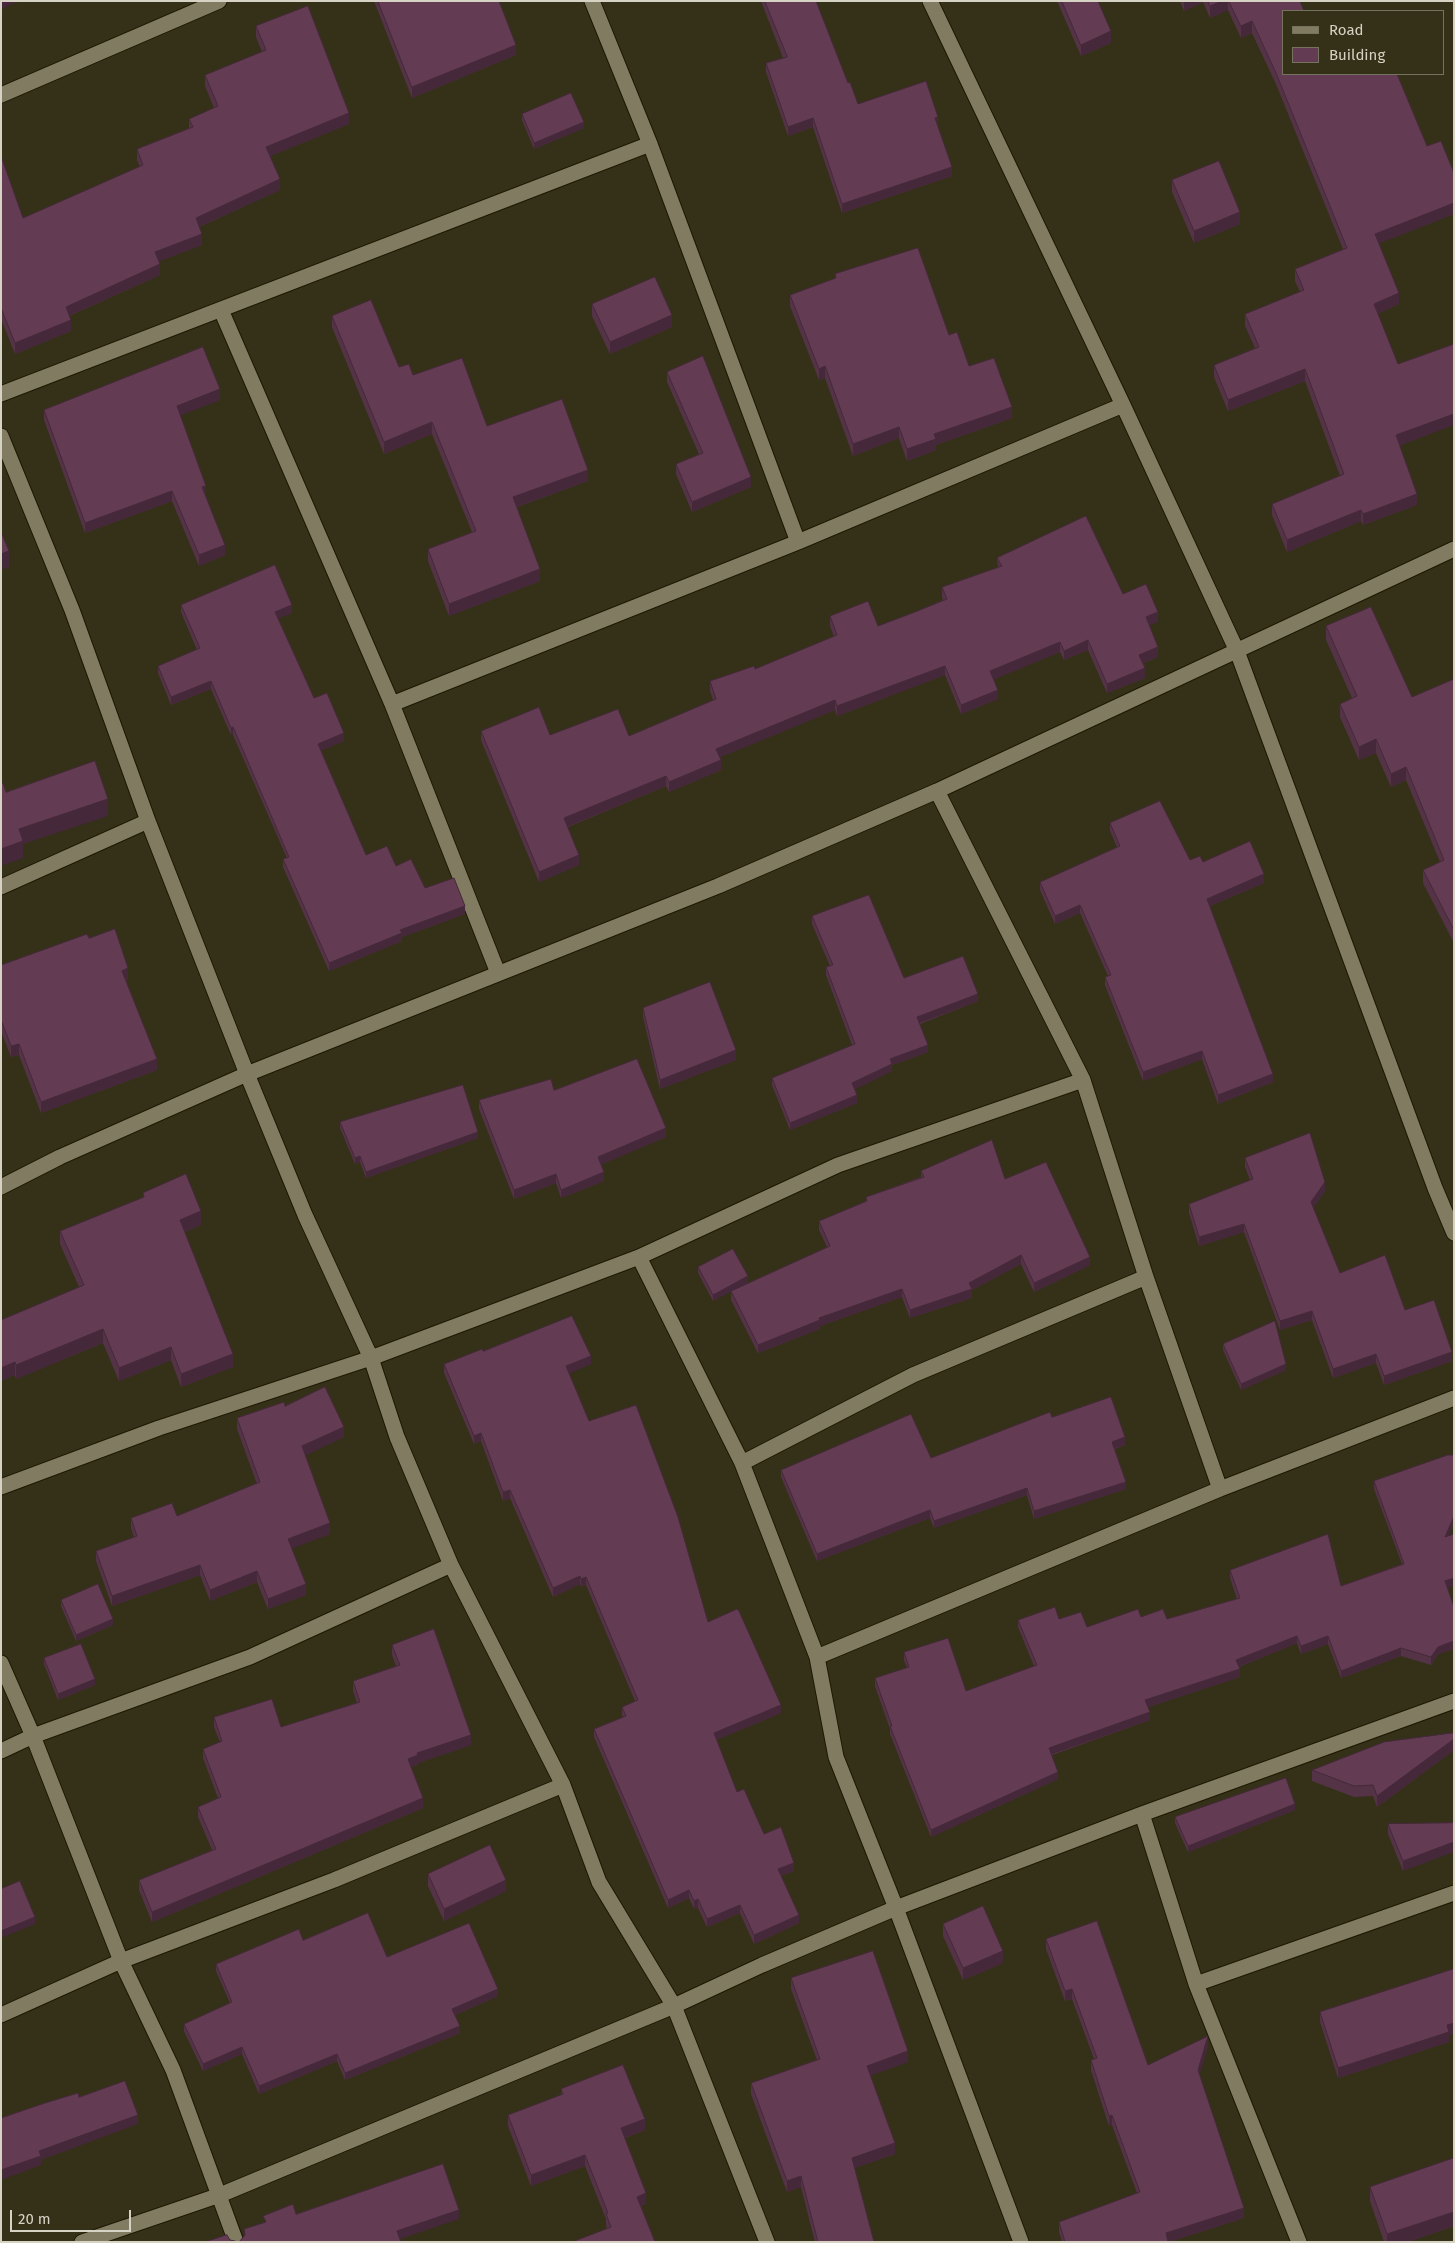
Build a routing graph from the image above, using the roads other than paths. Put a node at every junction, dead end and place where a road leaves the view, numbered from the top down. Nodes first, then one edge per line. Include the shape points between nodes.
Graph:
1 (218, 1) edge
2 (592, 1) edge
3 (930, 1) edge
4 (1, 95) edge
5 (650, 144) junction
6 (221, 310) junction
7 (1, 394) edge
8 (1123, 404) junction
9 (2, 439) edge
10 (798, 542) junction
11 (1454, 550) edge
12 (1236, 651) junction
13 (392, 704) junction
14 (937, 791) junction
15 (148, 821) junction
16 (1, 887) edge
17 (498, 973) junction
18 (247, 1074) junction
19 (1083, 1080) junction
20 (1, 1187) edge
21 (1454, 1233) edge
22 (639, 1257) junction
23 (1146, 1278) junction
24 (372, 1358) junction
25 (1454, 1398) edge
26 (742, 1464) junction
27 (1, 1487) edge
28 (1220, 1489) junction
29 (451, 1565) junction
30 (817, 1657) junction
31 (1, 1663) edge
32 (1454, 1701) edge
33 (33, 1736) junction
34 (1, 1751) edge
35 (563, 1785) junction
36 (1142, 1814) junction
37 (1454, 1893) edge
38 (896, 1908) junction
39 (121, 1961) junction
40 (1196, 1984) junction
41 (674, 2006) junction
42 (1, 2015) edge
43 (220, 2195) junction
44 (82, 2242) edge
45 (236, 2242) edge
46 (767, 2242) edge
47 (1021, 2242) edge
48 (1299, 2242) edge

1 - 4 street
2 - 5 street
3 - 8 street
5 - 6 street
5 - 10 street
6 - 7 street
6 - 13 street
8 - 10 street
8 - 12 street
9 - 15 street via 72,610
10 - 13 street
11 - 12 street
12 - 14 street
12 - 21 street
13 - 17 street
14 - 17 street via 718,886
14 - 19 street
15 - 16 street
15 - 18 street
17 - 18 street
18 - 20 street via 60,1157
18 - 24 street via 305,1215
19 - 22 street via 838,1165
19 - 23 street
22 - 24 street
22 - 26 street
23 - 26 street via 913,1375
23 - 28 street
24 - 27 street via 159,1428
24 - 29 street via 397,1437
25 - 28 street
26 - 30 street
28 - 30 street
29 - 33 street via 250,1657
29 - 35 street
30 - 38 street via 836,1757
31 - 33 street
32 - 36 street
33 - 34 street
33 - 39 street
35 - 39 street via 334,1880
35 - 41 street via 599,1882
36 - 38 street
36 - 40 street
37 - 40 street
38 - 41 street
38 - 47 street
39 - 42 street
39 - 43 street via 173,2070
40 - 48 street
41 - 43 street
41 - 46 street
43 - 44 street
43 - 45 street

